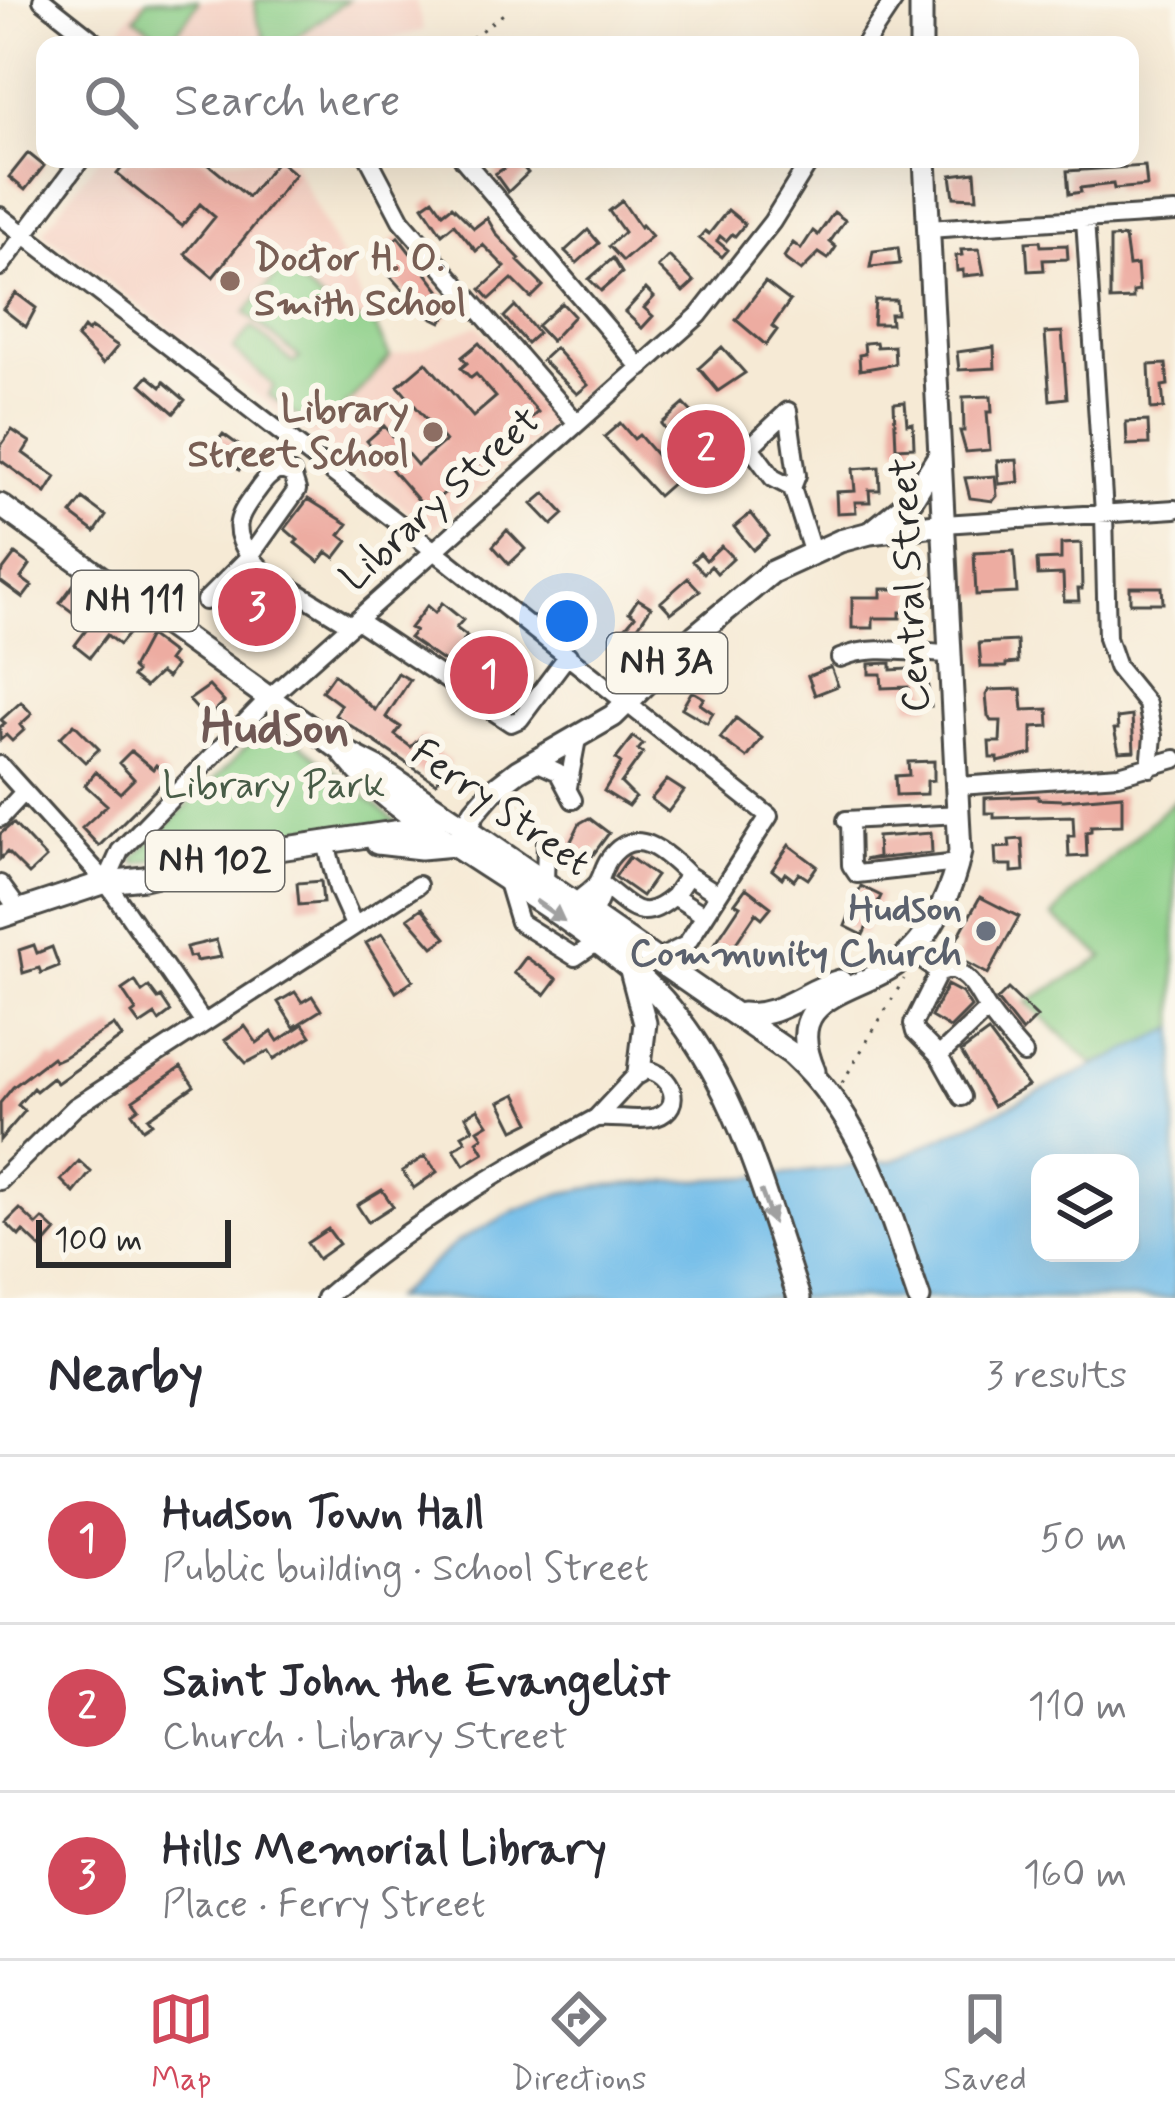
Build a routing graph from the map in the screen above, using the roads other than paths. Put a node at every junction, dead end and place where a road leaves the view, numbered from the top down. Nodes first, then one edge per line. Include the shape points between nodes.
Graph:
1 (42, 0) edge
2 (894, 0) edge
3 (921, 0) edge
4 (88, 36) edge
5 (870, 36) edge
6 (921, 36) edge
7 (74, 168) edge
8 (374, 168) edge
9 (471, 168) edge
10 (806, 168) edge
11 (925, 168) edge
12 (1175, 213) edge
13 (0, 215) edge
14 (1085, 219) junction
15 (928, 229) junction
16 (26, 234) junction
17 (0, 267) edge
18 (641, 368) junction
19 (577, 423) junction
20 (307, 454) junction
21 (940, 456) junction
22 (292, 474) junction
23 (792, 488) dead end
24 (0, 505) edge
25 (1175, 508) edge
26 (1103, 513) junction
27 (944, 524) junction
28 (870, 533) junction
29 (434, 550) junction
30 (812, 551) junction
31 (250, 556) junction
32 (205, 601) dead end
33 (354, 622) junction
34 (951, 654) junction
35 (568, 655) junction
36 (840, 658) dead end
37 (270, 697) junction
38 (627, 701) junction
39 (578, 739) junction
40 (340, 749) junction
41 (1175, 759) edge
42 (534, 761) junction
43 (0, 765) edge
44 (1150, 768) junction
45 (958, 786) junction
46 (24, 792) junction
47 (960, 814) junction
48 (0, 818) edge
49 (462, 826) junction
50 (429, 828) junction
51 (359, 840) junction
52 (546, 842) dead end
53 (326, 843) junction
54 (958, 863) junction
55 (688, 875) junction
56 (106, 882) junction
57 (507, 882) junction
58 (600, 883) junction
59 (0, 884) edge
60 (545, 884) junction
61 (418, 885) dead end
62 (718, 894) junction
63 (674, 896) junction
64 (584, 910) junction
65 (9, 914) edge
66 (704, 915) junction
67 (354, 925) junction
68 (596, 943) junction
69 (686, 945) junction
70 (911, 952) junction
71 (658, 959) junction
72 (630, 968) junction
73 (939, 971) junction
74 (876, 975) junction
75 (686, 978) junction
76 (987, 1010) junction
77 (739, 1014) junction
78 (203, 1022) junction
79 (1024, 1054) dead end
80 (939, 1056) junction
81 (639, 1072) junction
82 (817, 1077) junction
83 (962, 1097) dead end
84 (596, 1118) junction
85 (0, 1181) edge
86 (795, 1287) edge
87 (325, 1298) edge
88 (919, 1298) edge

1 - 4 street
2 - 5 street
3 - 6 main road
7 - 16 street
8 - 19 street via 401,220
9 - 18 street
10 - 18 street, Library Street via 715,296
11 - 15 main road, Central Street
12 - 14 street
13 - 16 street
14 - 15 street
14 - 26 street
15 - 21 main road, Central Street
16 - 17 street
16 - 20 street
18 - 19 street, Library Street
19 - 29 street, Library Street
20 - 22 street
20 - 29 street
21 - 27 main road, Central Street
21 - 28 main road, NH 3A via 912,499
22 - 31 street via 294,497
22 - 31 street via 274,471 238,515 238,537
23 - 30 street
24 - 37 main road, Ferry Street / NH 111
25 - 26 street
26 - 27 street
26 - 44 street via 1107,638 1117,668 1147,704
27 - 28 main road, NH 3A
27 - 34 main road, Central Street
28 - 30 main road, NH 3A
29 - 33 street, Library Street
29 - 35 street
30 - 38 main road, NH 3A via 752,585
31 - 32 street
31 - 33 street
33 - 35 street via 511,723
33 - 37 street, Library Street
34 - 36 street via 890,650
34 - 45 main road, Central Street
35 - 38 street
37 - 40 main road, Ferry Street / NH 111
37 - 56 street, Library Street via 121,851
38 - 39 main road, NH 3A
38 - 62 street via 769,815
39 - 42 main road, NH 3A
39 - 42 street via 570,793 558,772
40 - 49 main road, Ferry Street / NH 111
40 - 50 main road, Ferry Street / NH 111 via 366,781
41 - 44 street
42 - 49 main road, NH 3A
43 - 46 street
44 - 45 street
45 - 47 main road, Central Street
46 - 48 street
46 - 56 street
47 - 54 main road, Central Street
47 - 54 street via 848,820 857,874
49 - 50 main road, Ferry Street / NH 111
49 - 51 main road via 421,848
49 - 57 main road, Ferry Street / NH 111
49 - 60 main road, Ferry Street / NH 111
50 - 51 main road
51 - 53 main road, NH 102
52 - 60 street
53 - 56 main road, NH 102
53 - 67 street
54 - 70 main road, Central Street
55 - 58 street via 658,848 636,841 615,851
55 - 62 street
55 - 63 street
56 - 65 main road, NH 102
56 - 78 street
57 -> 68 main road, Ferry Street / NH 111
57 - 68 street via 519,922 574,957
58 - 63 street via 647,914
58 - 64 street via 600,898
59 - 65 street
60 - 64 main road, Ferry Street / NH 111
61 - 67 street
62 - 66 street
63 - 66 street
64 - 71 main road, Ferry Street / NH 111
66 - 69 street
67 - 78 street
68 - 72 main road, Ferry Street / NH 111
69 - 71 street
69 - 75 street
70 - 73 street
70 - 74 main road, Central Street
71 - 75 main road, Ferry Street / NH 111
72 - 81 main road via 645,1023
72 -> 86 main road, Ferry Street / NH 111 via 697,1044 720,1085
73 - 76 street via 960,972
73 - 80 street via 913,1024
74 - 77 main road via 815,988 769,1015
74 - 82 main road via 822,1000 810,1015 806,1046
75 - 77 main road, Ferry Street / NH 111
76 - 79 street
76 - 80 street
77 - 82 main road, Ferry Street / NH 111
78 - 85 street via 75,1107
80 - 83 street
81 - 84 street
81 - 84 street via 667,1078 669,1107 649,1118
82 - 88 main road, Ferry Street / NH 111 via 850,1120 875,1173
84 - 87 street via 448,1202

